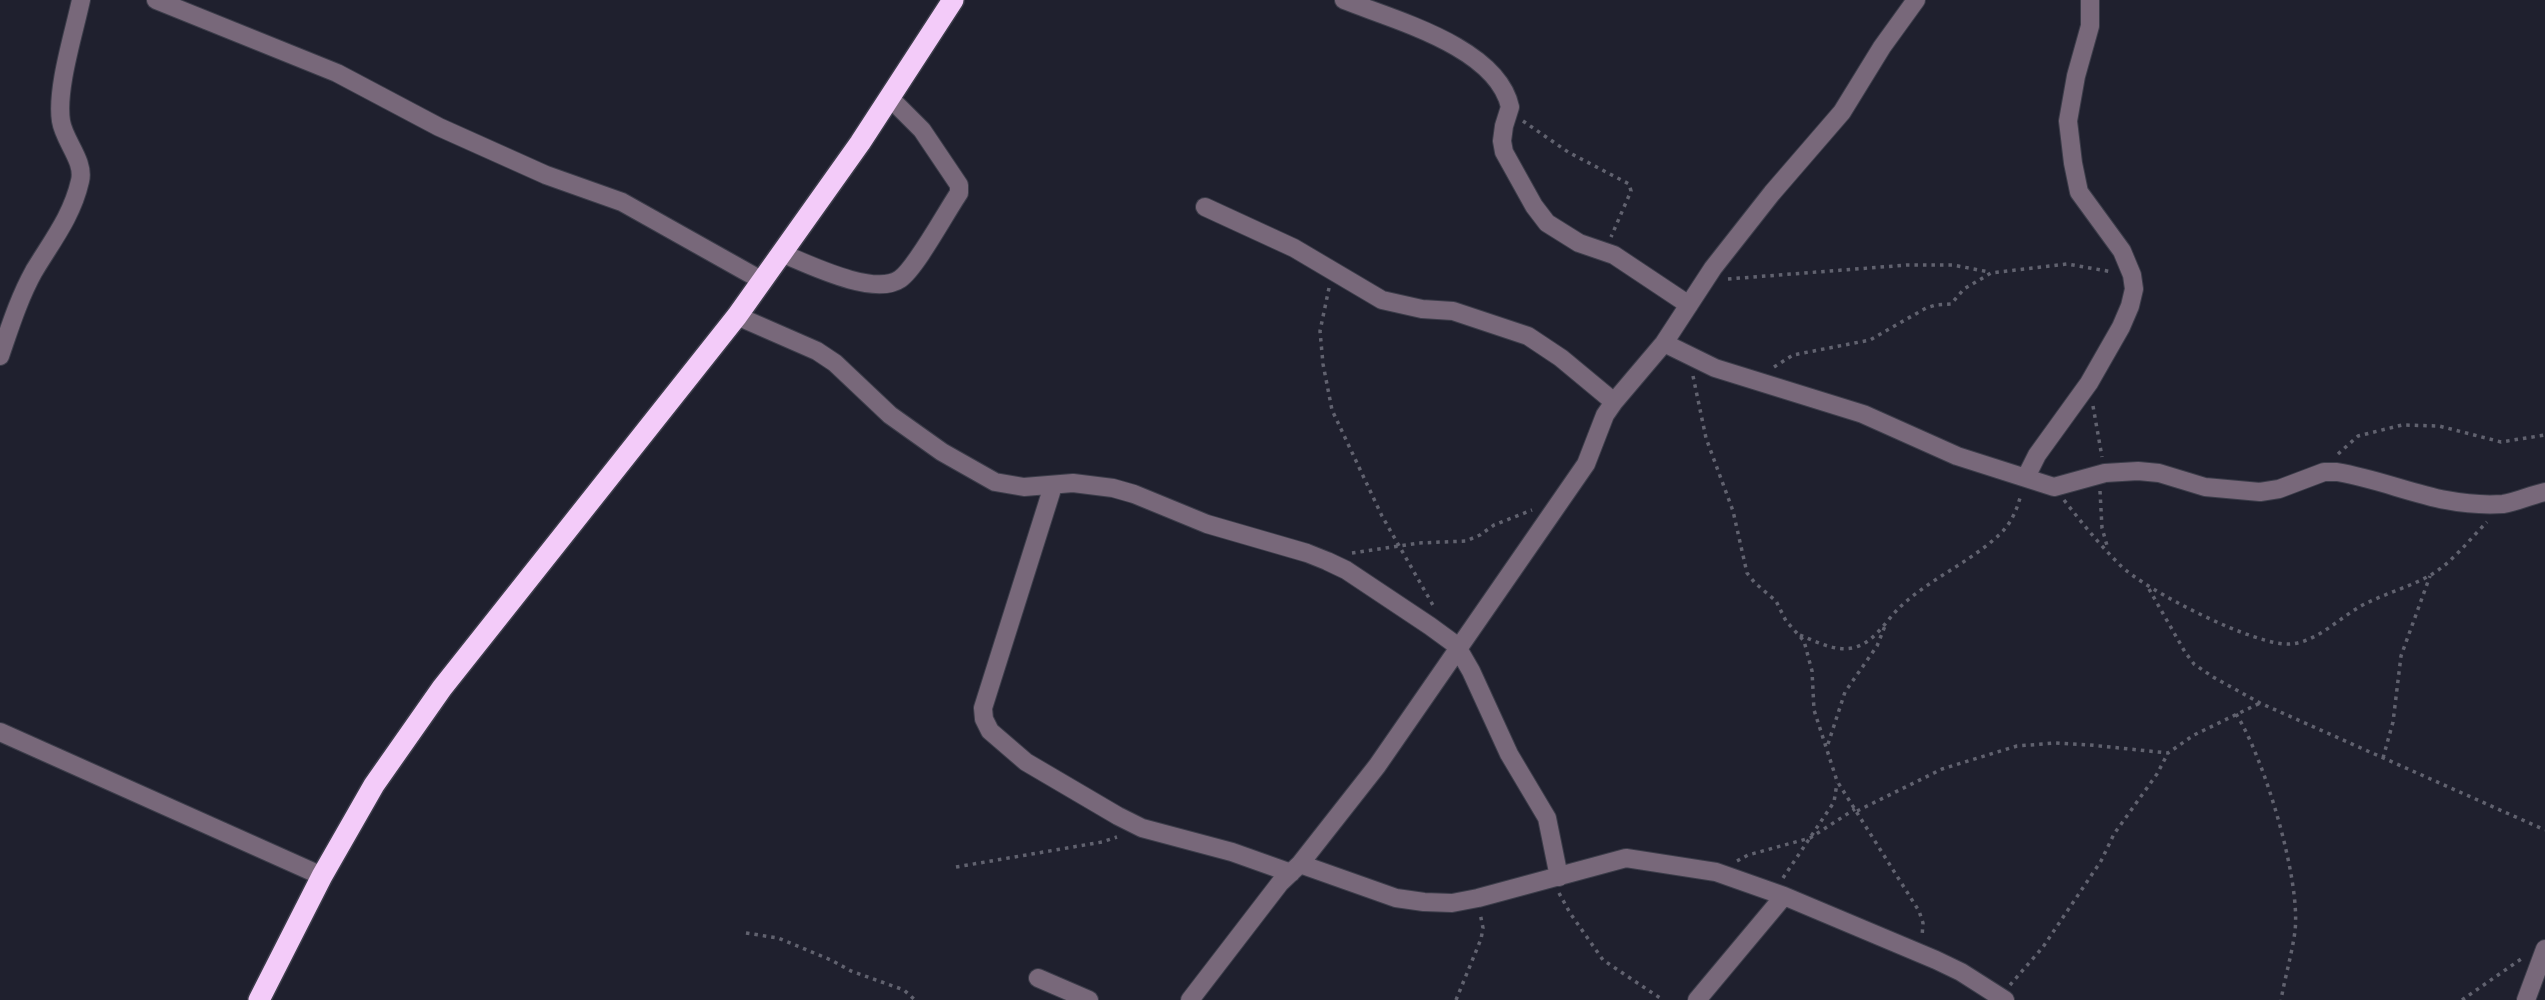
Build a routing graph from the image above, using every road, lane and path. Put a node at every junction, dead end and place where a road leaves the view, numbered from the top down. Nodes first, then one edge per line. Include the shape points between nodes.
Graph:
1 (81, 0) edge
2 (156, 0) edge
3 (953, 0) edge
4 (1344, 0) edge
5 (1916, 0) edge
6 (2090, 0) edge
7 (890, 97) junction
8 (1510, 107) junction
9 (1205, 207) dead end
10 (1606, 252) junction
11 (781, 253) junction
12 (1333, 271) junction
13 (1991, 273) junction
14 (2132, 275) junction
15 (761, 281) junction
16 (1705, 281) junction
17 (1689, 305) junction
18 (737, 316) junction
19 (1664, 344) junction
20 (0, 356) edge
21 (1691, 357) junction
22 (1752, 381) junction
23 (2089, 383) junction
24 (1614, 402) junction
25 (2545, 435) edge
26 (2325, 472) junction
27 (2105, 473) junction
28 (2026, 477) junction
29 (1054, 486) junction
30 (2054, 487) junction
31 (2545, 492) edge
32 (2506, 503) junction
33 (1558, 507) junction
34 (1399, 545) junction
35 (2108, 551) junction
36 (1327, 561) junction
37 (2430, 576) junction
38 (2148, 587) junction
39 (1439, 616) dead end
40 (1886, 624) junction
41 (1798, 634) junction
42 (1459, 650) junction
43 (2260, 703) junction
44 (2236, 714) junction
45 (0, 732) edge
46 (1827, 746) junction
47 (2168, 753) junction
48 (2383, 758) junction
49 (1837, 781) junction
50 (1856, 810) junction
51 (1142, 828) junction
52 (2545, 830) edge
53 (1810, 838) junction
54 (956, 867) dead end
55 (1295, 868) junction
56 (1716, 872) junction
57 (322, 876) junction
58 (1555, 878) junction
59 (1779, 894) junction
60 (1478, 898) junction
61 (746, 933) dead end
62 (2545, 949) edge
63 (1917, 952) junction
64 (2525, 956) dead end
65 (1038, 978) dead end
66 (2002, 998) edge
67 (259, 1000) edge
68 (915, 1000) edge
69 (1089, 1000) edge
70 (1191, 1000) edge
71 (1456, 1000) edge
72 (1663, 1000) edge
73 (1697, 1000) edge
74 (2281, 1000) edge
75 (2462, 1000) edge
76 (2526, 1000) edge

1 - 20 street via 60,110 80,181 70,213 15,312
2 - 15 street via 337,73 439,127 546,175 622,202
3 - 7 highway
4 - 8 street via 1465,50 1502,88
5 - 16 street via 1842,112
6 - 14 street via 2090,26 2068,121 2073,163 2079,192 2113,236
7 - 11 highway
7 - 11 street via 922,130 959,185 959,193 911,267 900,279 885,285 846,280
8 - 10 street via 1504,125 1504,152 1534,206 1560,233
8 - 10 path via 1568,152 1629,184 1631,191
9 - 12 street via 1294,247
10 - 17 street
11 - 15 highway
12 - 24 street via 1396,305 1453,312 1528,336
12 - 34 path via 1320,331 1327,390 1341,430
13 - 14 path via 2067,264
13 - 16 path via 1954,265 1907,265
13 - 22 path via 1964,289 1951,304 1926,308 1870,340 1793,355
14 - 23 street via 2130,306
15 - 18 highway
16 - 17 street
17 - 19 street
18 - 29 street via 817,351 890,415 995,482
18 - 57 highway via 442,688 374,785
19 - 21 street
19 - 24 street
21 - 22 street
21 - 41 path via 1706,438 1733,511 1747,573 1776,601
22 - 28 street via 1863,414 1957,456
23 - 27 path
23 - 28 street
24 - 33 street via 1587,464
25 - 26 path via 2501,442 2440,426 2390,427 2358,436
26 - 27 street via 2260,492 2206,486 2159,473
26 - 32 street via 2349,474 2453,502
27 - 30 street
27 - 35 path via 2100,508
28 - 30 street
28 - 40 path via 2016,512 1998,536 1923,589
29 - 36 street via 1073,483 1113,488 1194,520
29 - 51 street via 987,694 984,719 999,740 1026,762
30 - 35 path
31 - 32 street
32 - 37 path
33 - 34 path via 1512,516 1466,541
33 - 42 street
34 - 36 path
34 - 39 path
35 - 38 path
36 - 42 street
37 - 38 path via 2358,608 2308,640 2290,644 2234,629
37 - 48 path via 2401,656 2393,722
38 - 43 path via 2194,664
40 - 41 path via 1867,642 1847,649
40 - 46 path via 1877,646 1845,692
41 - 46 path via 1807,651 1814,710
42 - 55 street via 1377,766
42 - 58 street via 1509,754 1547,818
43 - 44 path
43 - 48 path
44 - 47 path
44 - 74 path via 2260,760 2287,856 2295,930
45 - 57 street
46 - 49 path
47 - 50 path via 2067,744 2017,746 1942,769
47 - 66 path via 2043,947
48 - 52 path
49 - 50 path
49 - 53 path via 1834,802
50 - 53 path
50 - 63 path via 1919,911 1923,935
51 - 54 path via 1102,842
51 - 55 street
53 - 56 path via 1748,855
53 - 59 path
55 - 60 street via 1396,898 1443,903
55 - 70 street
56 - 58 street via 1626,858
56 - 59 street
57 - 67 highway
58 - 60 street
58 - 72 path via 1570,914 1603,960
59 - 63 street
59 - 73 street
60 - 71 path via 1481,939
61 - 68 path via 778,938 904,990
62 - 76 street
63 - 66 street
64 - 75 path
65 - 69 street

